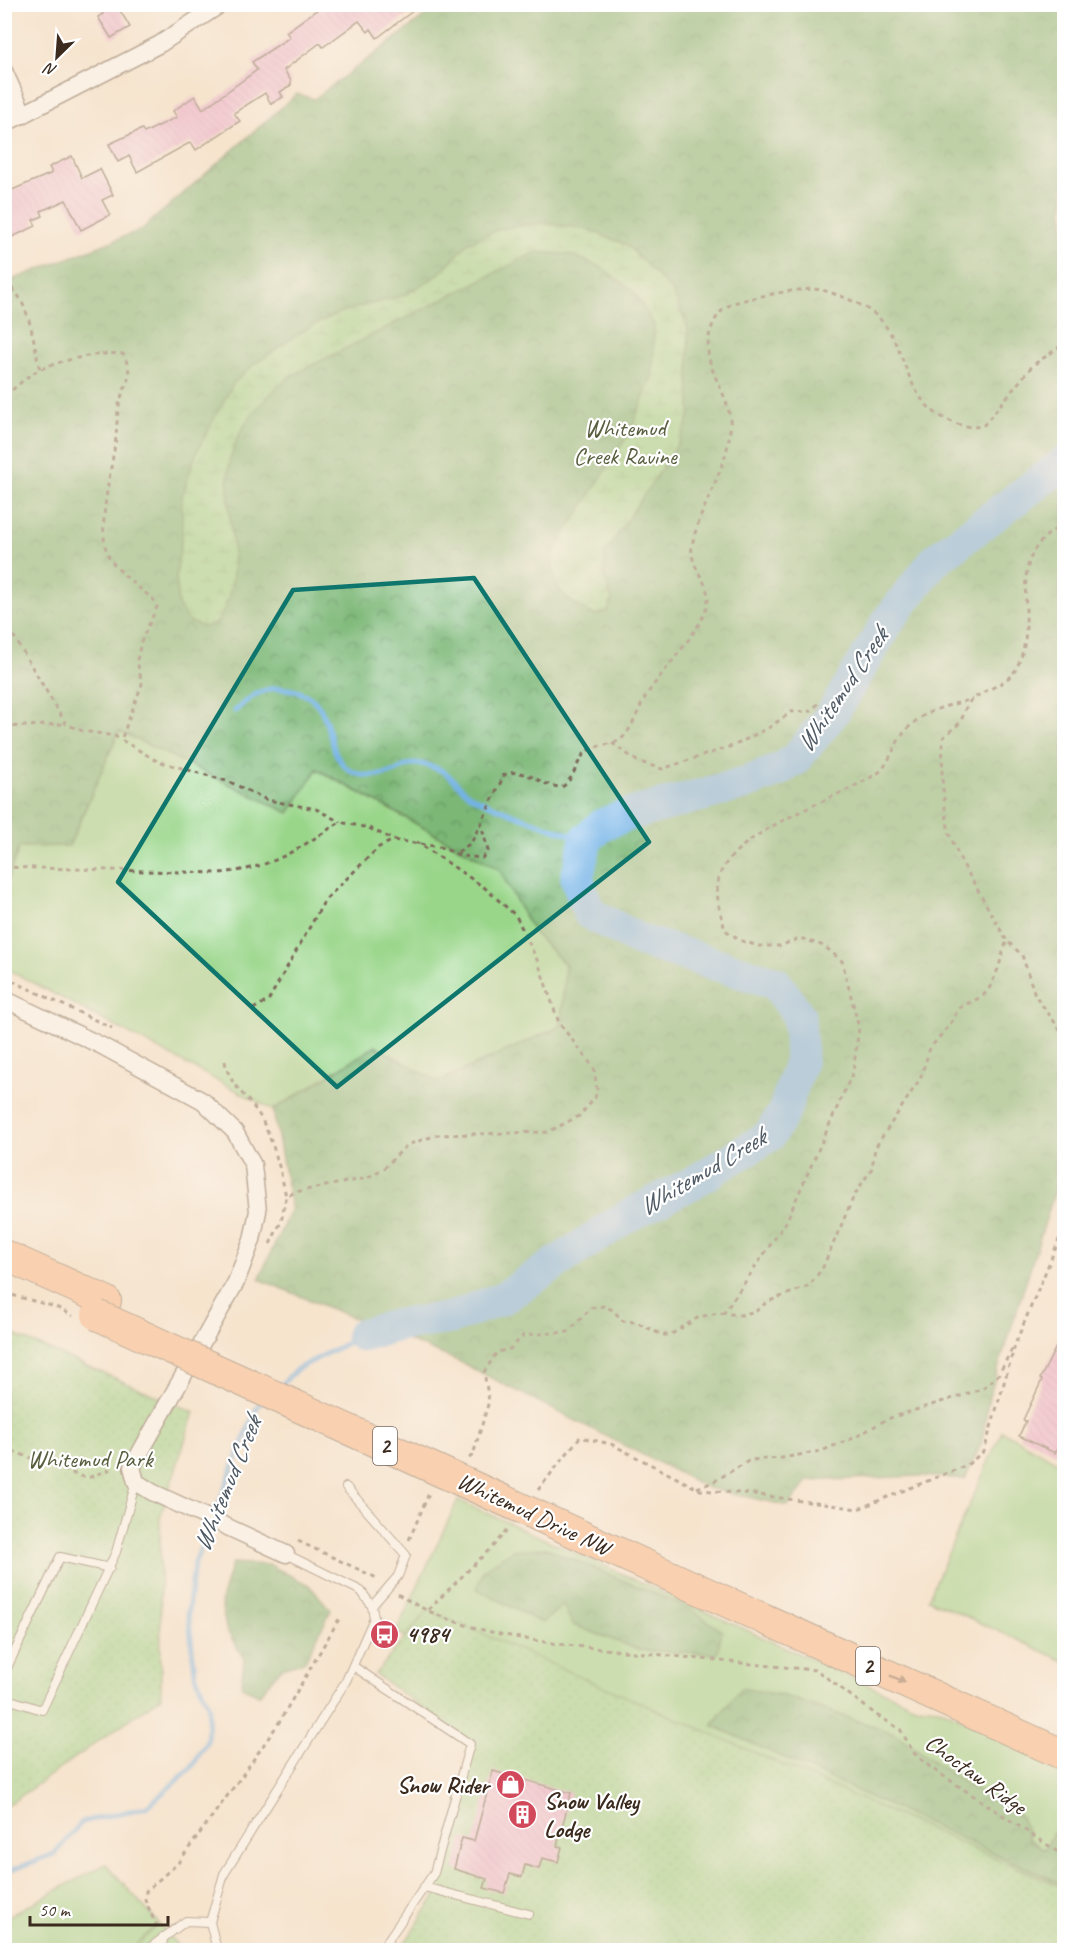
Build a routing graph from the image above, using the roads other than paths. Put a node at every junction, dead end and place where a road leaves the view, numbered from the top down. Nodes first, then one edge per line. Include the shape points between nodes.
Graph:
1 (221, 4) edge
2 (4, 71) edge
3 (24, 115) junction
4 (4, 124) edge
5 (4, 999) edge
6 (4, 1255) edge
7 (4, 1271) edge
8 (93, 1311) junction
9 (136, 1482) junction
10 (346, 1488) dead end
11 (289, 1546) joint
12 (110, 1568) junction
13 (677, 1569) junction
14 (372, 1606) junction
15 (353, 1666) junction
16 (4, 1674) edge
17 (4, 1698) edge
18 (1065, 1732) edge
19 (1065, 1755) edge
20 (424, 1887) junction
21 (529, 1914) dead end
22 (210, 1922) junction
23 (163, 1937) junction
24 (147, 1950) edge
25 (162, 1950) edge
26 (217, 1950) edge
27 (381, 1950) edge

1 - 3 street via 160,44
2 - 3 street
3 - 4 street
5 - 9 street via 203,1101 235,1132 253,1165 258,1211 252,1240 236,1282 136,1457 132,1467
6 - 8 highway, Whitemud Drive NW / 2
7 - 8 highway, Whitemud Drive NW / 2
8 - 13 highway, Whitemud Drive NW / 2, bridge
9 - 11 street via 152,1492
9 - 12 lane
10 - 14 lane via 406,1556 398,1576
11 - 14 lane via 361,1591
12 - 16 lane via 60,1557
12 - 17 lane via 42,1710
13 - 18 highway, Whitemud Drive NW / 2
13 -> 19 highway, Whitemud Drive NW / 2
14 - 15 lane via 374,1618
15 - 20 lane via 470,1744 434,1873
15 - 22 lane via 224,1874
20 - 21 lane
20 - 27 lane
22 - 23 lane via 186,1920
22 - 26 lane
23 - 24 lane
23 - 25 lane

